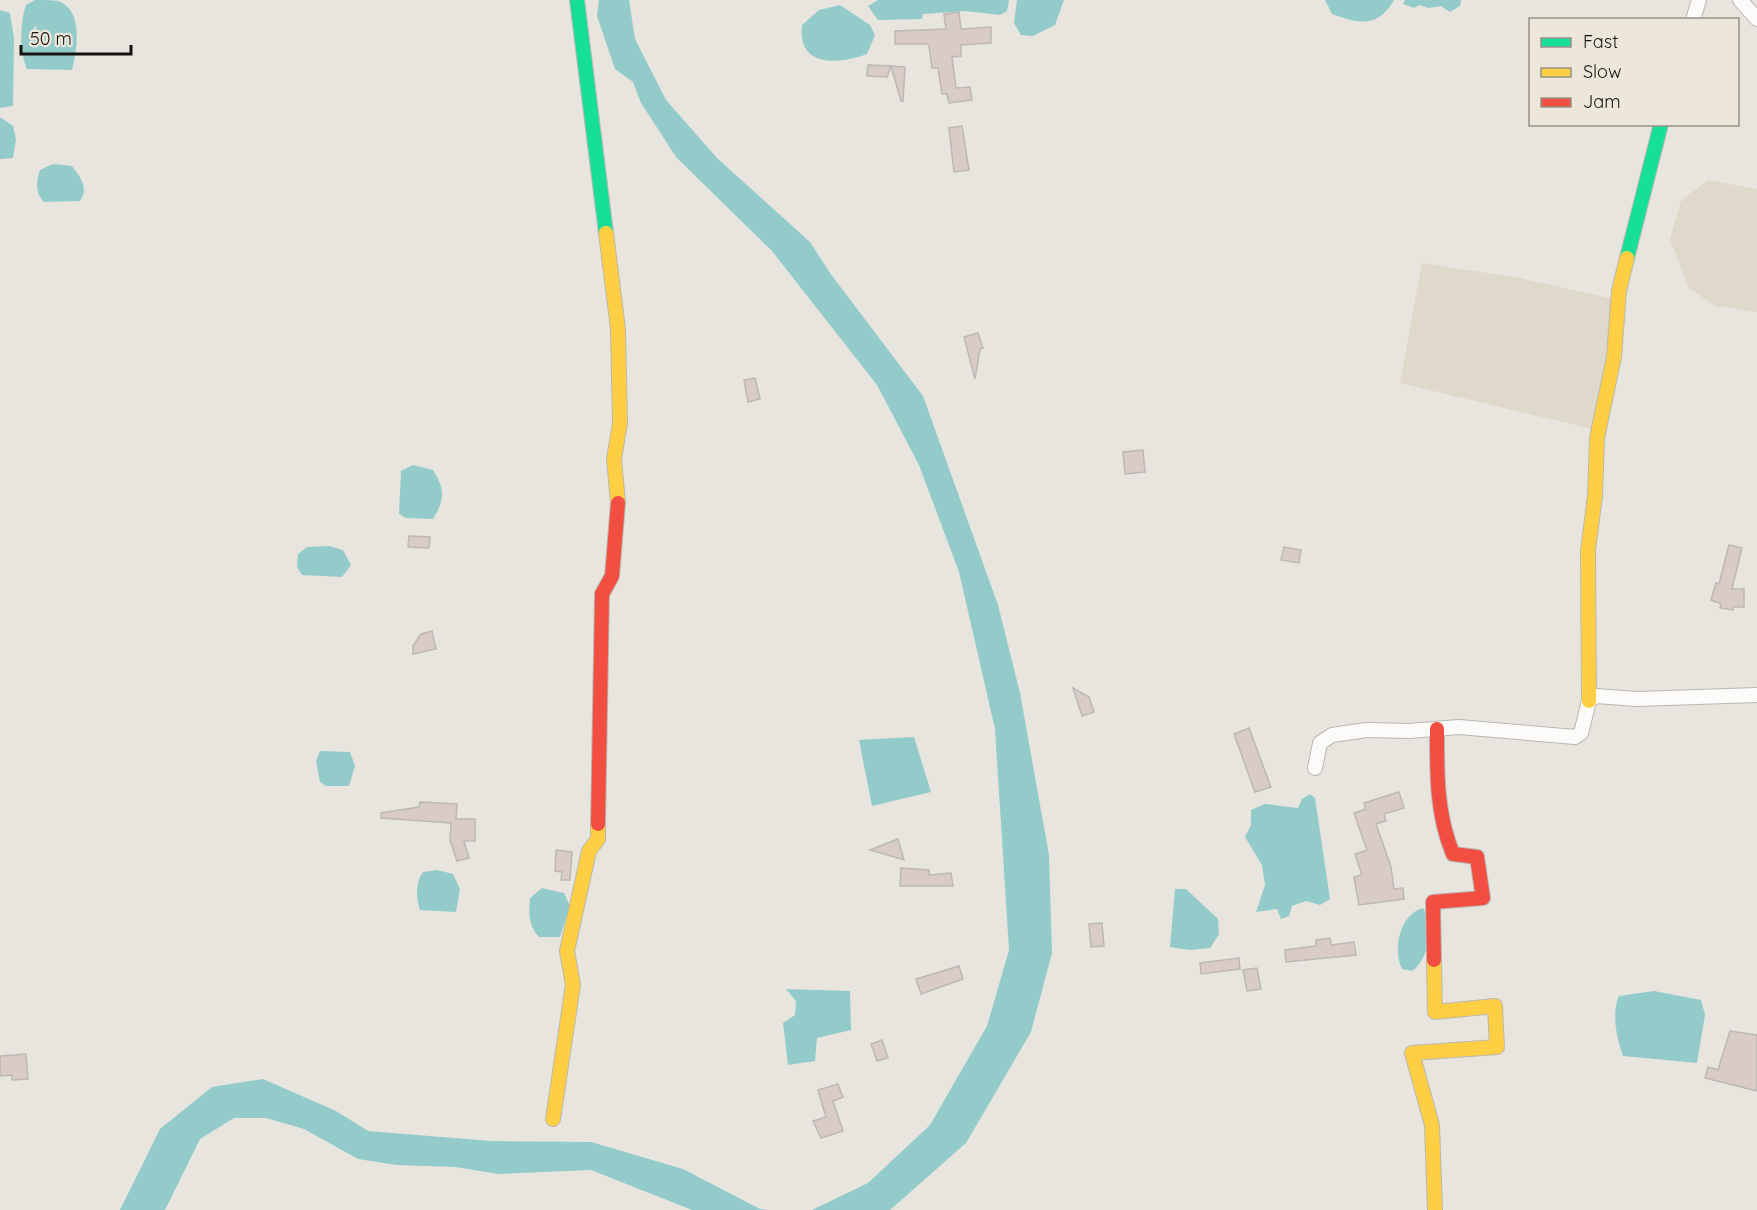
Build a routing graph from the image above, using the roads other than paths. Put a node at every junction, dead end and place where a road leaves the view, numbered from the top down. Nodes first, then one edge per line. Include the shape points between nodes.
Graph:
1 (577, 0) edge
2 (1699, 0) edge
3 (1740, 0) edge
4 (1694, 18) edge
5 (1757, 19) edge
6 (1660, 126) edge
7 (1757, 694) edge
8 (1589, 701) junction
9 (1437, 729) junction
10 (1315, 768) dead end
11 (553, 1119) dead end
12 (1435, 1210) edge

1 - 11 street via 618,329 620,423 614,459 616,545 612,576 602,594 598,839 589,851 567,951 573,985
2 - 4 street
3 - 5 street
6 - 8 street via 1619,291 1614,357 1597,438 1588,550
7 - 8 street via 1637,699 1596,696
8 - 9 street via 1581,733 1575,737 1459,727
9 - 10 street via 1332,735 1320,742
9 - 12 street via 1437,774 1447,842 1453,854 1477,857 1483,898 1433,902 1435,1012 1496,1006 1497,1047 1412,1053 1424,1087 1433,1136

